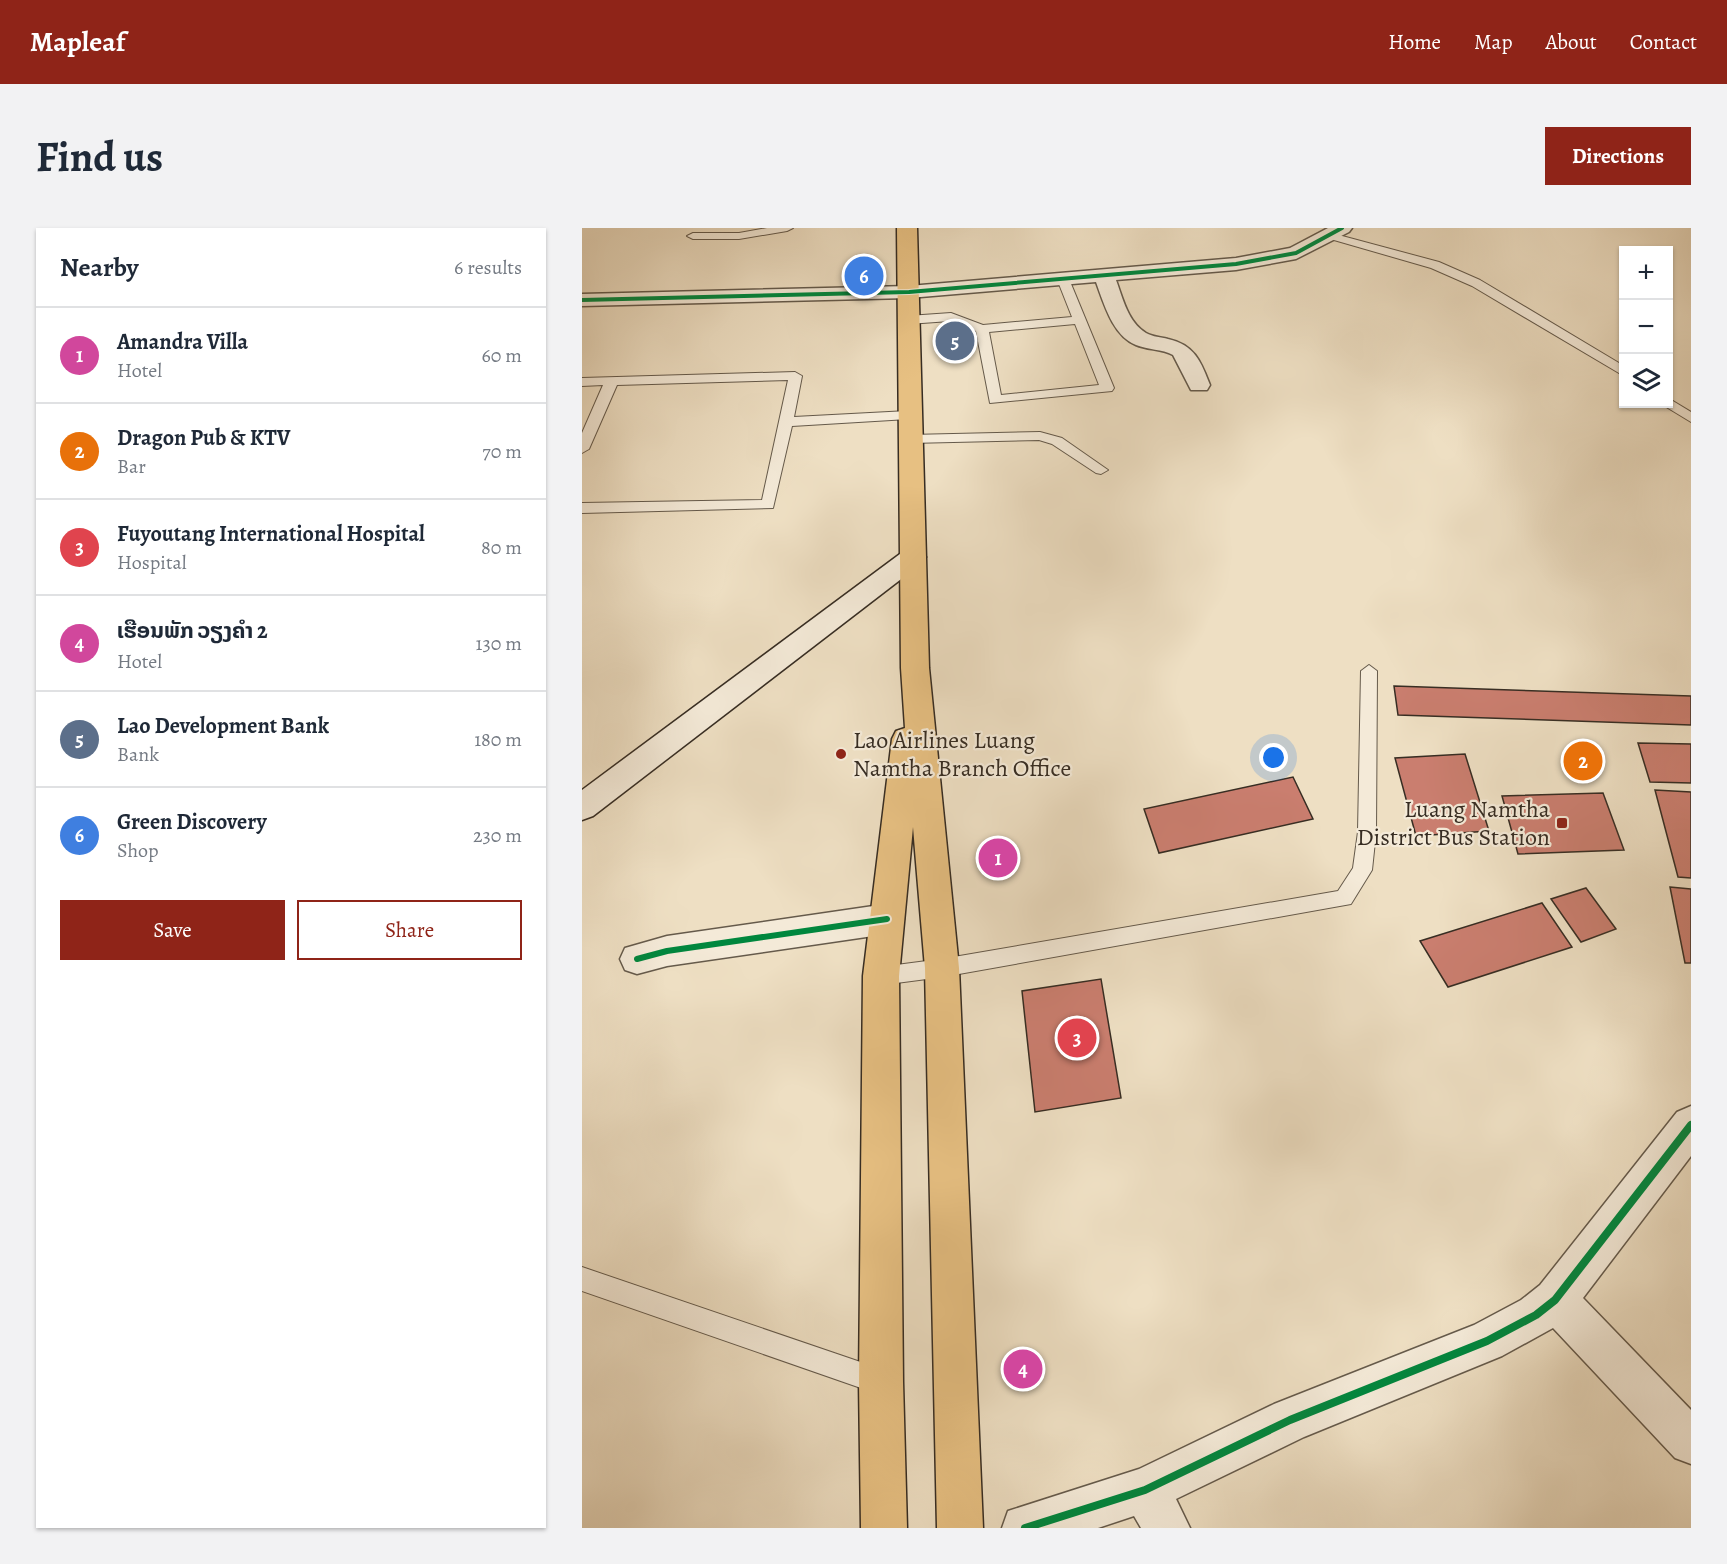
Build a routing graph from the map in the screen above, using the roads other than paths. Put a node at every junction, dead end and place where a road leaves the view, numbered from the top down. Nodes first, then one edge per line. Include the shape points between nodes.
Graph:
1 (788, 228) edge
2 (907, 228) edge
3 (1336, 232) edge
4 (693, 237) dead end
5 (1104, 275) junction
6 (1063, 279) junction
7 (909, 292) junction
8 (582, 300) edge
9 (908, 320) junction
10 (1079, 320) junction
11 (982, 329) junction
12 (1619, 370) edge
13 (612, 381) junction
14 (582, 382) edge
15 (1199, 385) dead end
16 (1673, 405) edge
17 (1691, 418) edge
18 (786, 422) junction
19 (909, 427) junction
20 (582, 448) edge
21 (1101, 470) dead end
22 (582, 508) edge
23 (913, 557) junction
24 (915, 668) junction
25 (1369, 670) dead end
26 (582, 807) edge
27 (887, 919) junction
28 (637, 959) dead end
29 (942, 968) junction
30 (881, 976) junction
31 (1691, 1125) edge
32 (582, 1279) edge
33 (1555, 1300) junction
34 (881, 1383) junction
35 (1691, 1442) edge
36 (1156, 1509) edge
37 (884, 1528) edge
38 (960, 1528) edge
39 (1025, 1528) edge

1 - 4 lane via 739,236
2 - 7 highway
3 - 5 street via 1296,253 1236,264
3 - 12 lane via 1476,283
5 - 6 street
5 - 15 street via 1128,329 1140,339 1177,348
6 - 7 street
6 - 10 lane
7 - 8 street
7 - 9 highway
9 - 11 lane via 951,317
9 - 19 highway
10 - 11 lane
10 - 11 lane via 1107,388 995,400
13 - 14 lane
13 - 18 lane via 795,376
13 - 20 lane
16 - 17 lane
18 - 19 lane
18 - 22 lane via 768,505
19 - 21 lane via 1040,436 1057,441
19 - 23 highway
23 - 24 highway
23 - 26 street
24 - 27 highway
24 - 29 highway
25 - 29 lane via 1367,832 1362,870 1344,898
27 - 28 street via 667,951
27 - 30 highway
29 - 30 lane
29 - 38 highway
30 - 34 highway
31 - 33 street
32 - 34 lane
33 - 35 street
33 - 36 street via 1536,1315 1487,1341 1290,1420
34 - 37 highway
36 - 39 street

